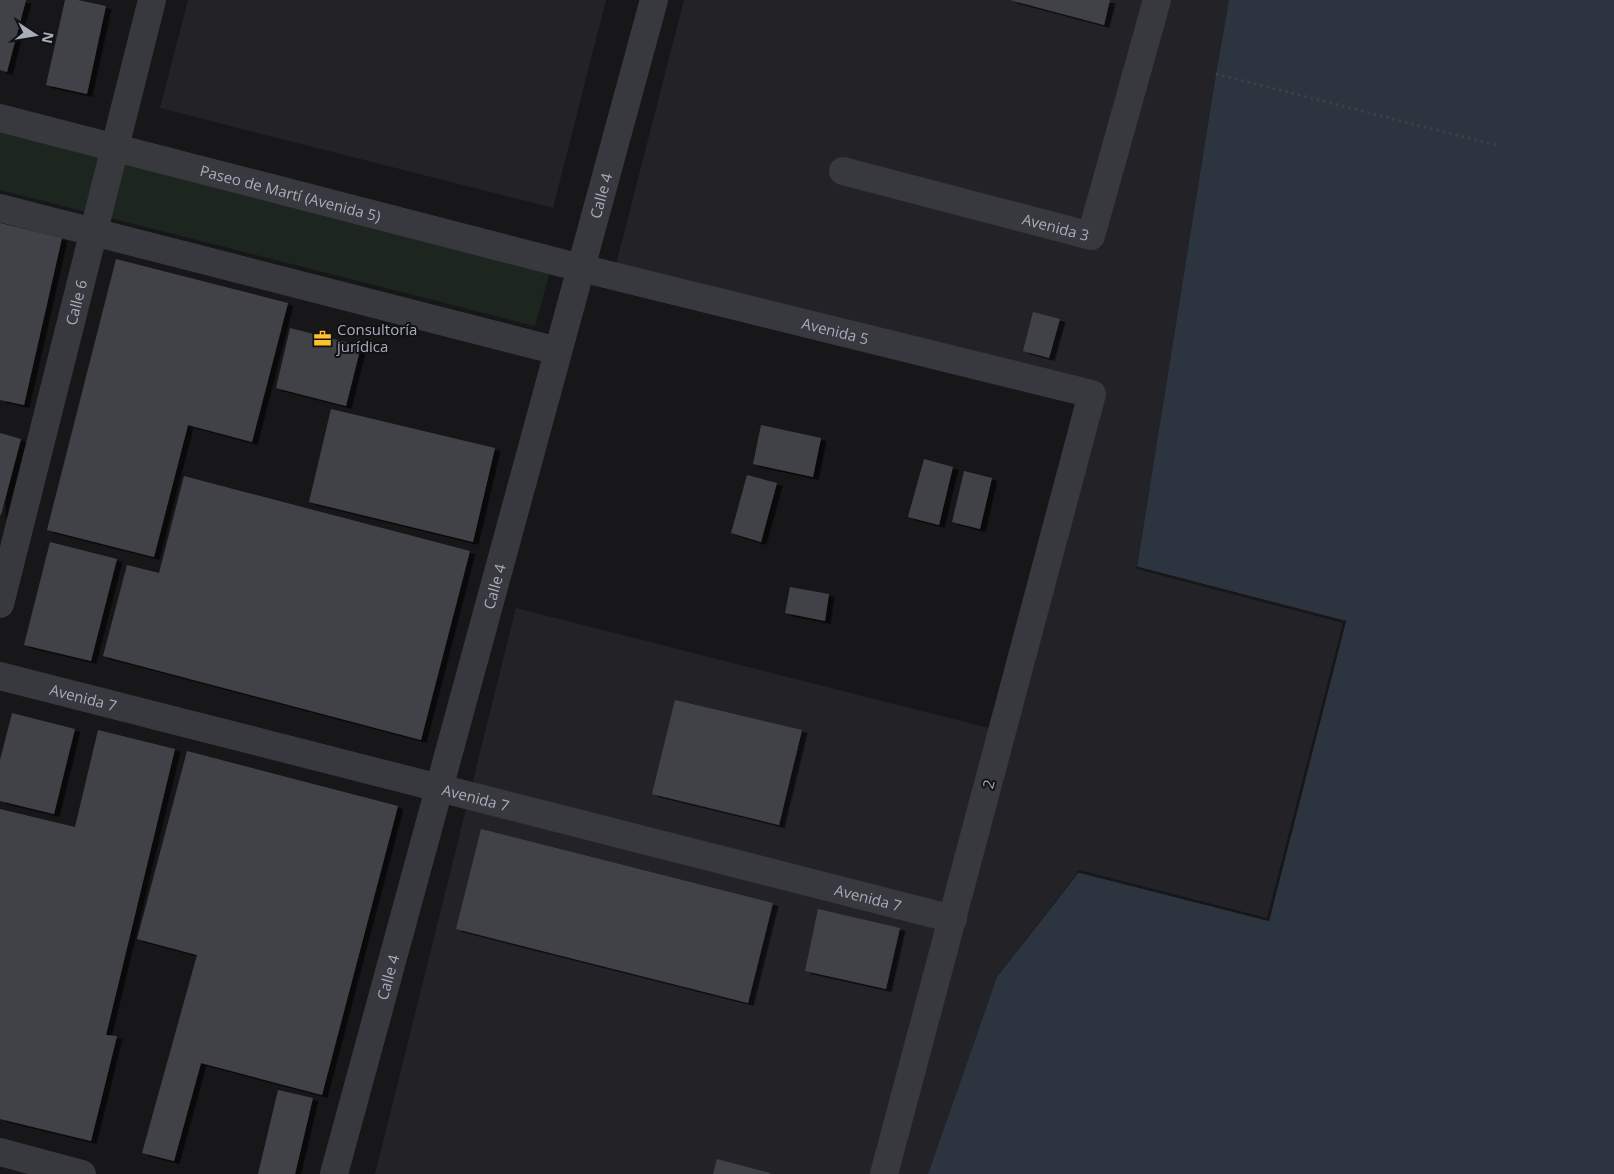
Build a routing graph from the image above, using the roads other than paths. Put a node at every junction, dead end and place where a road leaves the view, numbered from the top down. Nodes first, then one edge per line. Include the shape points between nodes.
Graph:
1 (152, 0) edge
2 (654, 0) edge
3 (1157, 0) edge
4 (0, 118) edge
5 (114, 148) junction
6 (843, 172) dead end
7 (0, 208) edge
8 (93, 232) junction
9 (581, 268) junction
10 (558, 351) junction
11 (1092, 394) joint
12 (0, 604) edge
13 (0, 676) edge
14 (439, 788) junction
15 (953, 919) junction
16 (0, 1152) edge
17 (82, 1174) edge
18 (334, 1174) edge
19 (884, 1174) edge

1 - 5 street, Calle 6
2 - 9 street, Calle 4
3 - 6 street, Avenida 3 via 1091,236
4 - 5 street, Paseo de Martí (Avenida 5)
5 - 8 street, Calle 6
5 - 9 street, Paseo de Martí (Avenida 5)
7 - 8 street
8 - 10 street
8 - 12 street, Calle 6
9 - 10 street, Calle 4
9 - 11 street, Avenida 5
10 - 14 street, Calle 4
11 - 15 street, 2
13 - 14 street, Avenida 7
14 - 15 street, Avenida 7
14 - 18 street, Calle 4
15 - 19 street, 2
16 - 17 street

